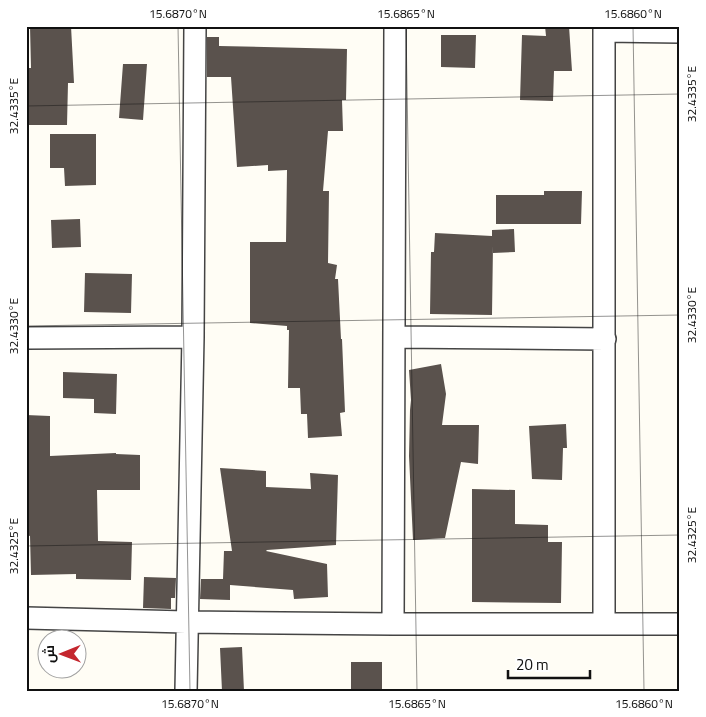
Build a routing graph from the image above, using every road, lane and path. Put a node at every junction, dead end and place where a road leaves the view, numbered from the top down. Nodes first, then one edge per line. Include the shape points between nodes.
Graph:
1 (195, 26) edge
2 (395, 26) edge
3 (604, 29) edge
4 (680, 32) edge
5 (193, 337) junction
6 (395, 337) junction
7 (26, 338) edge
8 (605, 339) junction
9 (26, 618) edge
10 (186, 622) junction
11 (393, 624) junction
12 (604, 624) junction
13 (680, 624) edge
14 (186, 691) edge

1 - 5 street
2 - 6 street
3 - 4 street
3 - 8 street
5 - 7 street
5 - 10 street
6 - 8 street
6 - 11 street
8 - 12 street
9 - 10 street
10 - 11 street
10 - 14 street
11 - 12 street
12 - 13 street

